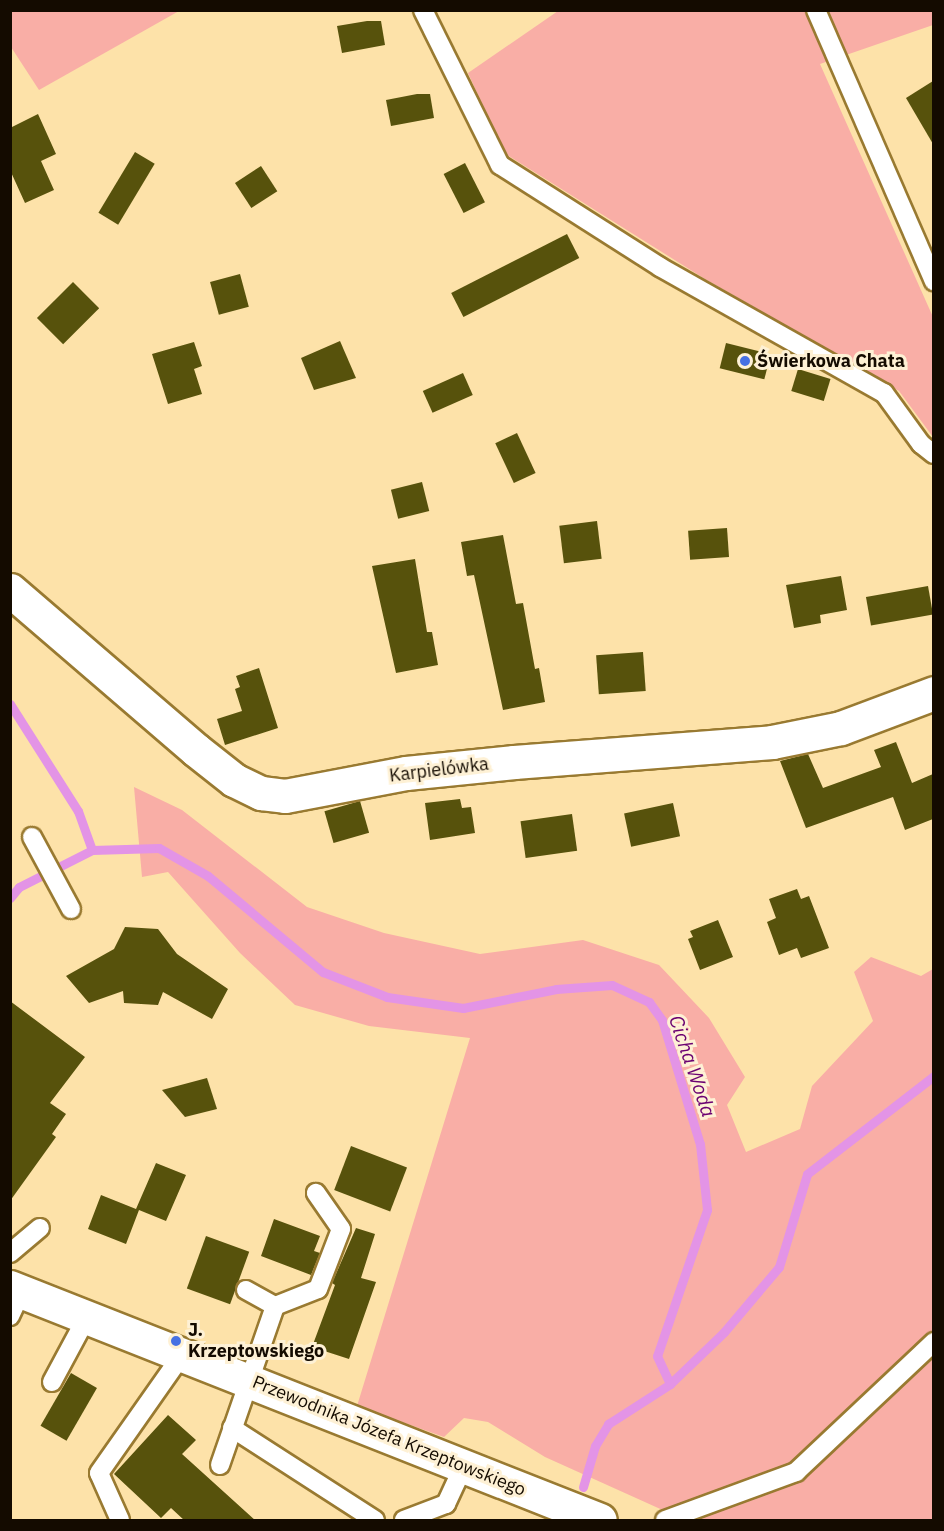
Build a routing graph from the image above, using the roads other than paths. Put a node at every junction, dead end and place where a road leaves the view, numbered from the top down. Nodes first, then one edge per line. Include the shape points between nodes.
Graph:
1 (423, 10) edge
2 (816, 10) edge
3 (933, 281) edge
4 (933, 454) edge
5 (10, 590) edge
6 (933, 693) edge
7 (40, 855) dead end
8 (68, 901) dead end
9 (316, 1193) dead end
10 (40, 1228) dead end
11 (10, 1252) edge
12 (246, 1290) dead end
13 (14, 1298) edge
14 (275, 1306) junction
15 (87, 1317) junction
16 (933, 1342) edge
17 (182, 1355) junction
18 (248, 1381) junction
19 (52, 1382) dead end
20 (232, 1428) junction
21 (220, 1465) dead end
22 (464, 1465) junction
23 (599, 1520) edge
24 (120, 1521) edge
25 (375, 1521) edge
26 (404, 1521) edge
27 (665, 1521) edge

1 - 4 lane via 500,165 660,267 884,393 921,444
2 - 3 lane
5 - 6 street, Karpielówka via 234,780 261,793 285,796 406,773 772,742 842,728
7 - 8 lane via 32,837
9 - 14 lane via 341,1229 318,1289
10 - 11 lane
12 - 14 lane
13 - 15 street, Przewodnika Józefa Krzeptowskiego
14 - 18 lane
15 - 17 street, Przewodnika Józefa Krzeptowskiego
15 - 19 lane
16 - 27 lane via 796,1472
17 - 18 street, Przewodnika Józefa Krzeptowskiego
17 - 24 lane via 99,1473
18 - 20 lane
18 - 22 street, Przewodnika Józefa Krzeptowskiego
20 - 21 lane
20 - 25 lane
22 - 23 street, Przewodnika Józefa Krzeptowskiego
22 - 26 lane via 446,1504

